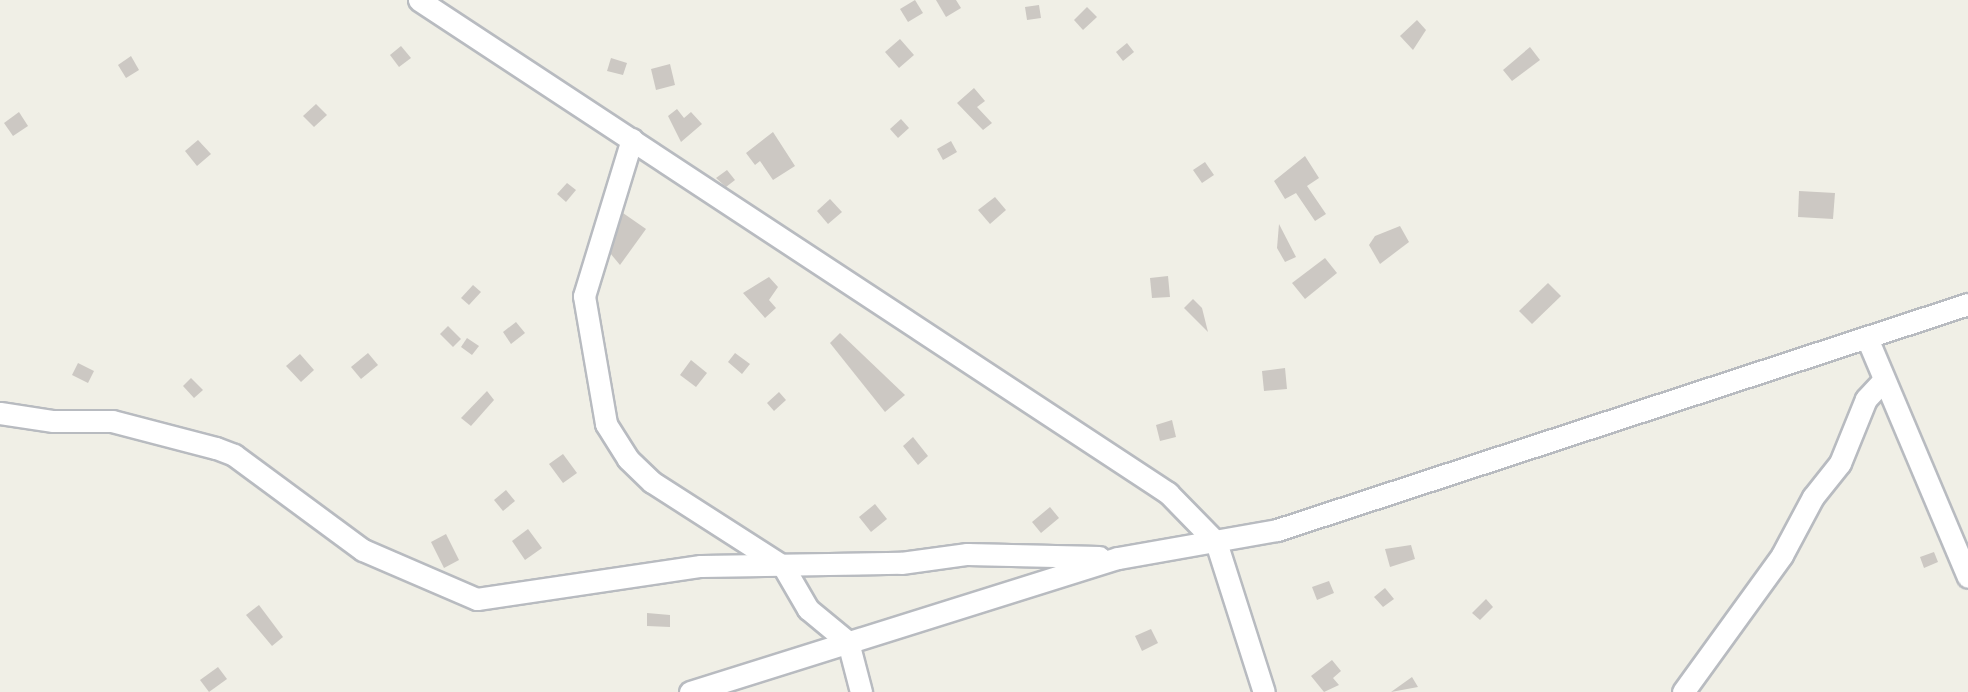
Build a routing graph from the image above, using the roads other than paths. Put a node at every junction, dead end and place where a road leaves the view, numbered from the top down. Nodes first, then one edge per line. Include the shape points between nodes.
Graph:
1 (419, 0) edge
2 (632, 139) junction
3 (1968, 304) edge
4 (1867, 338) junction
5 (1883, 381) junction
6 (0, 413) edge
7 (1216, 542) junction
8 (1118, 558) junction
9 (783, 566) junction
10 (1968, 577) edge
11 (848, 642) junction
12 (690, 692) edge
13 (861, 692) edge
14 (1264, 692) edge
15 (1683, 692) edge

1 - 2 street
2 - 7 street via 1146,477
2 - 9 street via 584,296 606,424 652,482
3 - 4 street
4 - 5 street
4 - 7 street via 1277,530
5 - 10 street
5 - 15 street via 1866,399 1840,463 1813,497 1782,555
6 - 9 street via 52,422 112,421 234,455 363,550 477,599 701,566
7 - 8 street
7 - 14 street
8 - 9 street via 967,554
8 - 11 street
9 - 11 street via 808,609
11 - 12 street
11 - 13 street

